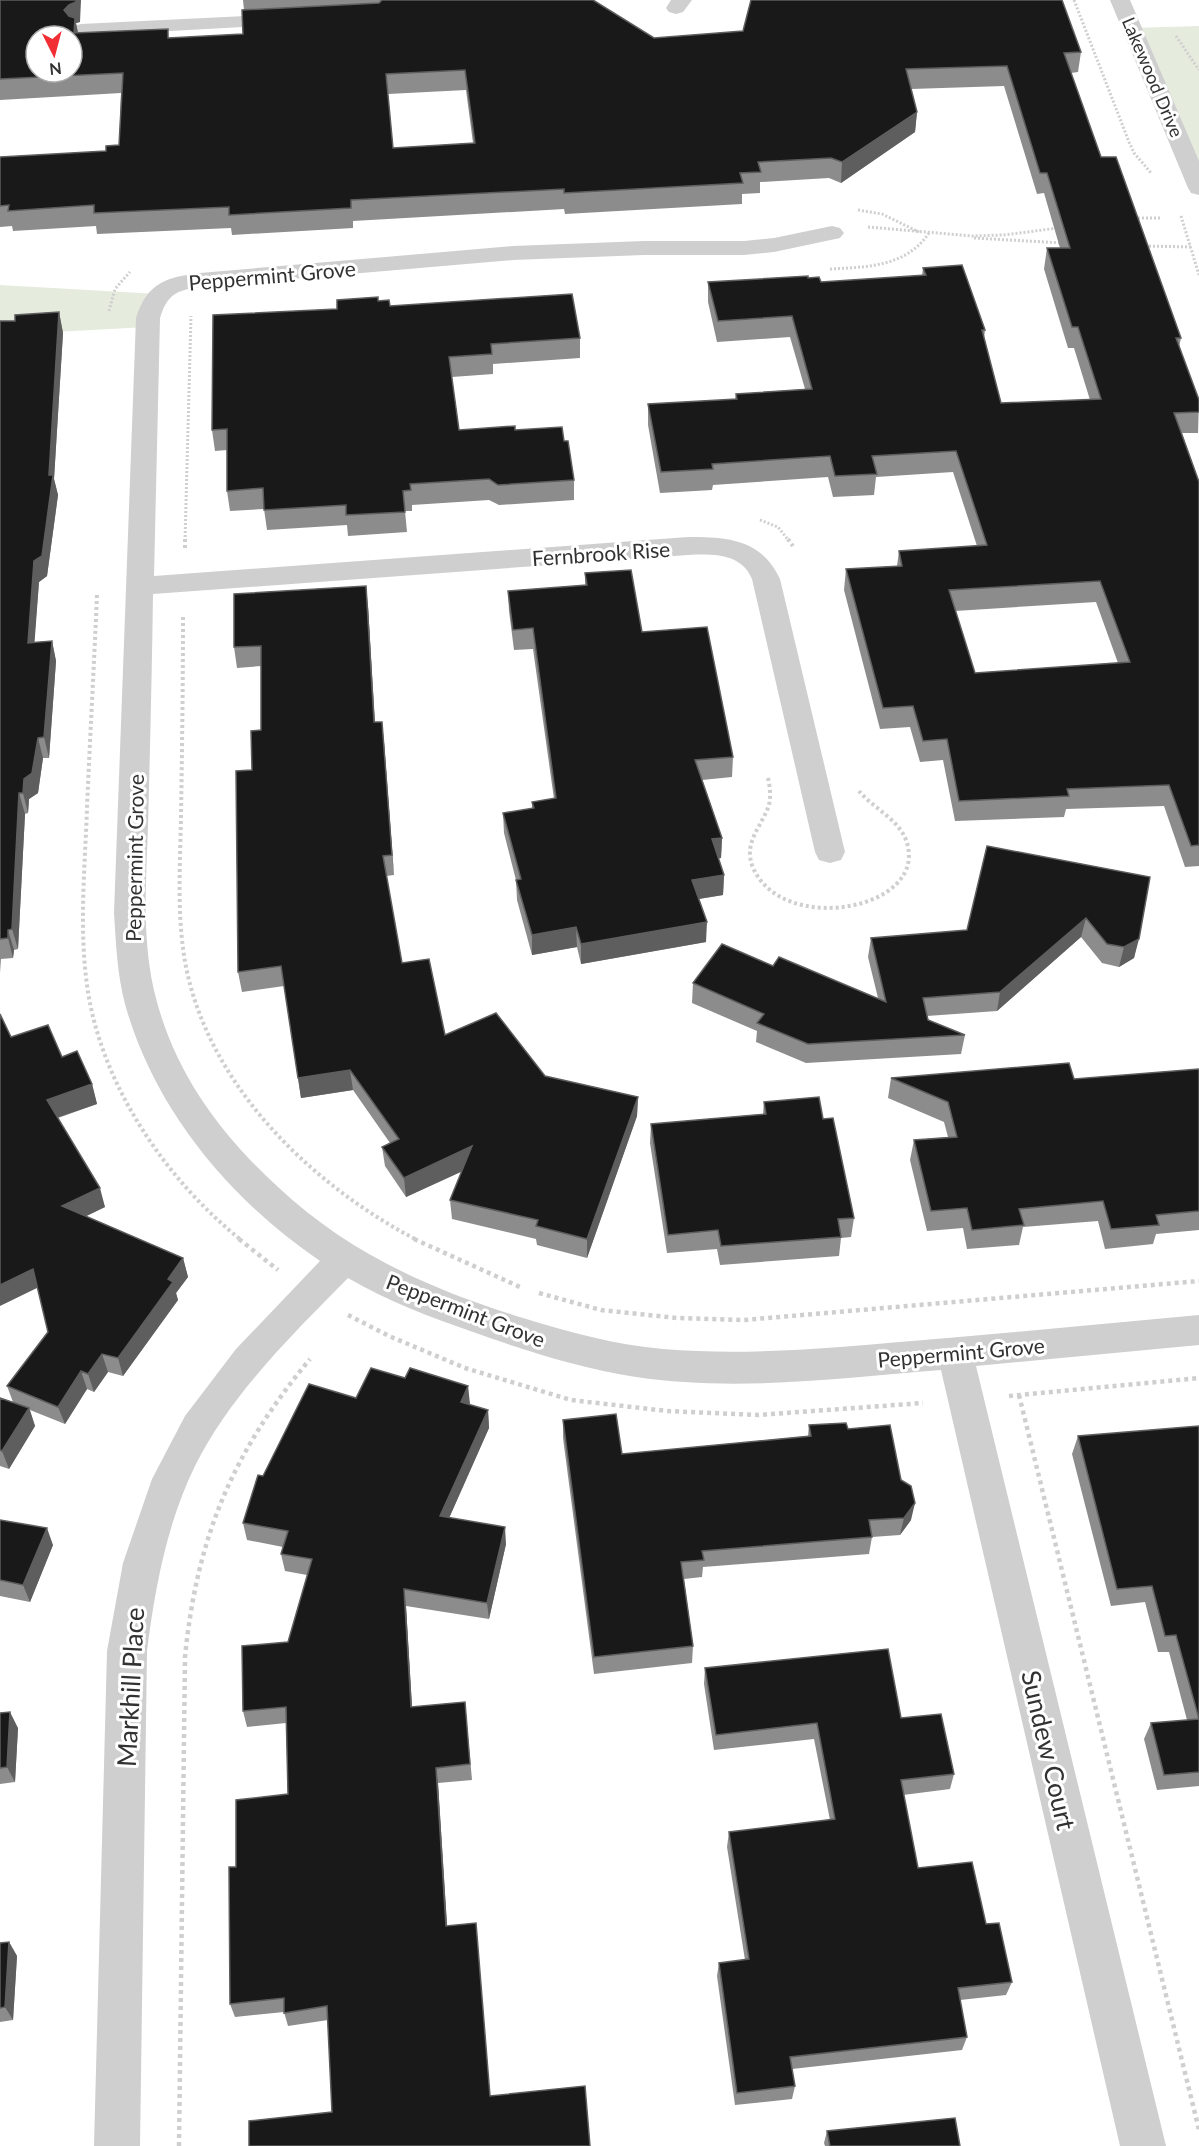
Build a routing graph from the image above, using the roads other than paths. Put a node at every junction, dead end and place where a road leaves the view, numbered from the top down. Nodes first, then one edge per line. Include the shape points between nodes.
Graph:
1 (1120, 0) edge
2 (303, 20) edge
3 (84, 29) edge
4 (1199, 188) edge
5 (832, 233) road end
6 (141, 586) junction
7 (830, 852) dead end
8 (344, 1259) junction
9 (1199, 1330) edge
10 (955, 1353) junction
11 (117, 2146) edge
12 (1143, 2146) edge

1 - 4 street, Lakewood Drive
2 - 3 street via 156,17
5 - 6 street, Peppermint Grove via 759,247 513,253 216,279 165,288 152,303 148,318
6 - 7 street, Fernbrook Rise via 688,546 746,553 759,564 766,579
6 - 8 street, Peppermint Grove via 130,913 141,1002 158,1051 181,1098 213,1140 293,1222
8 - 10 street, Peppermint Grove via 402,1289 470,1315 558,1344 632,1361 738,1368
8 - 11 street, Markhill Place via 261,1345 197,1429 177,1465 143,1562 127,1651
9 - 10 street, Peppermint Grove
10 - 12 street, Sundew Court

